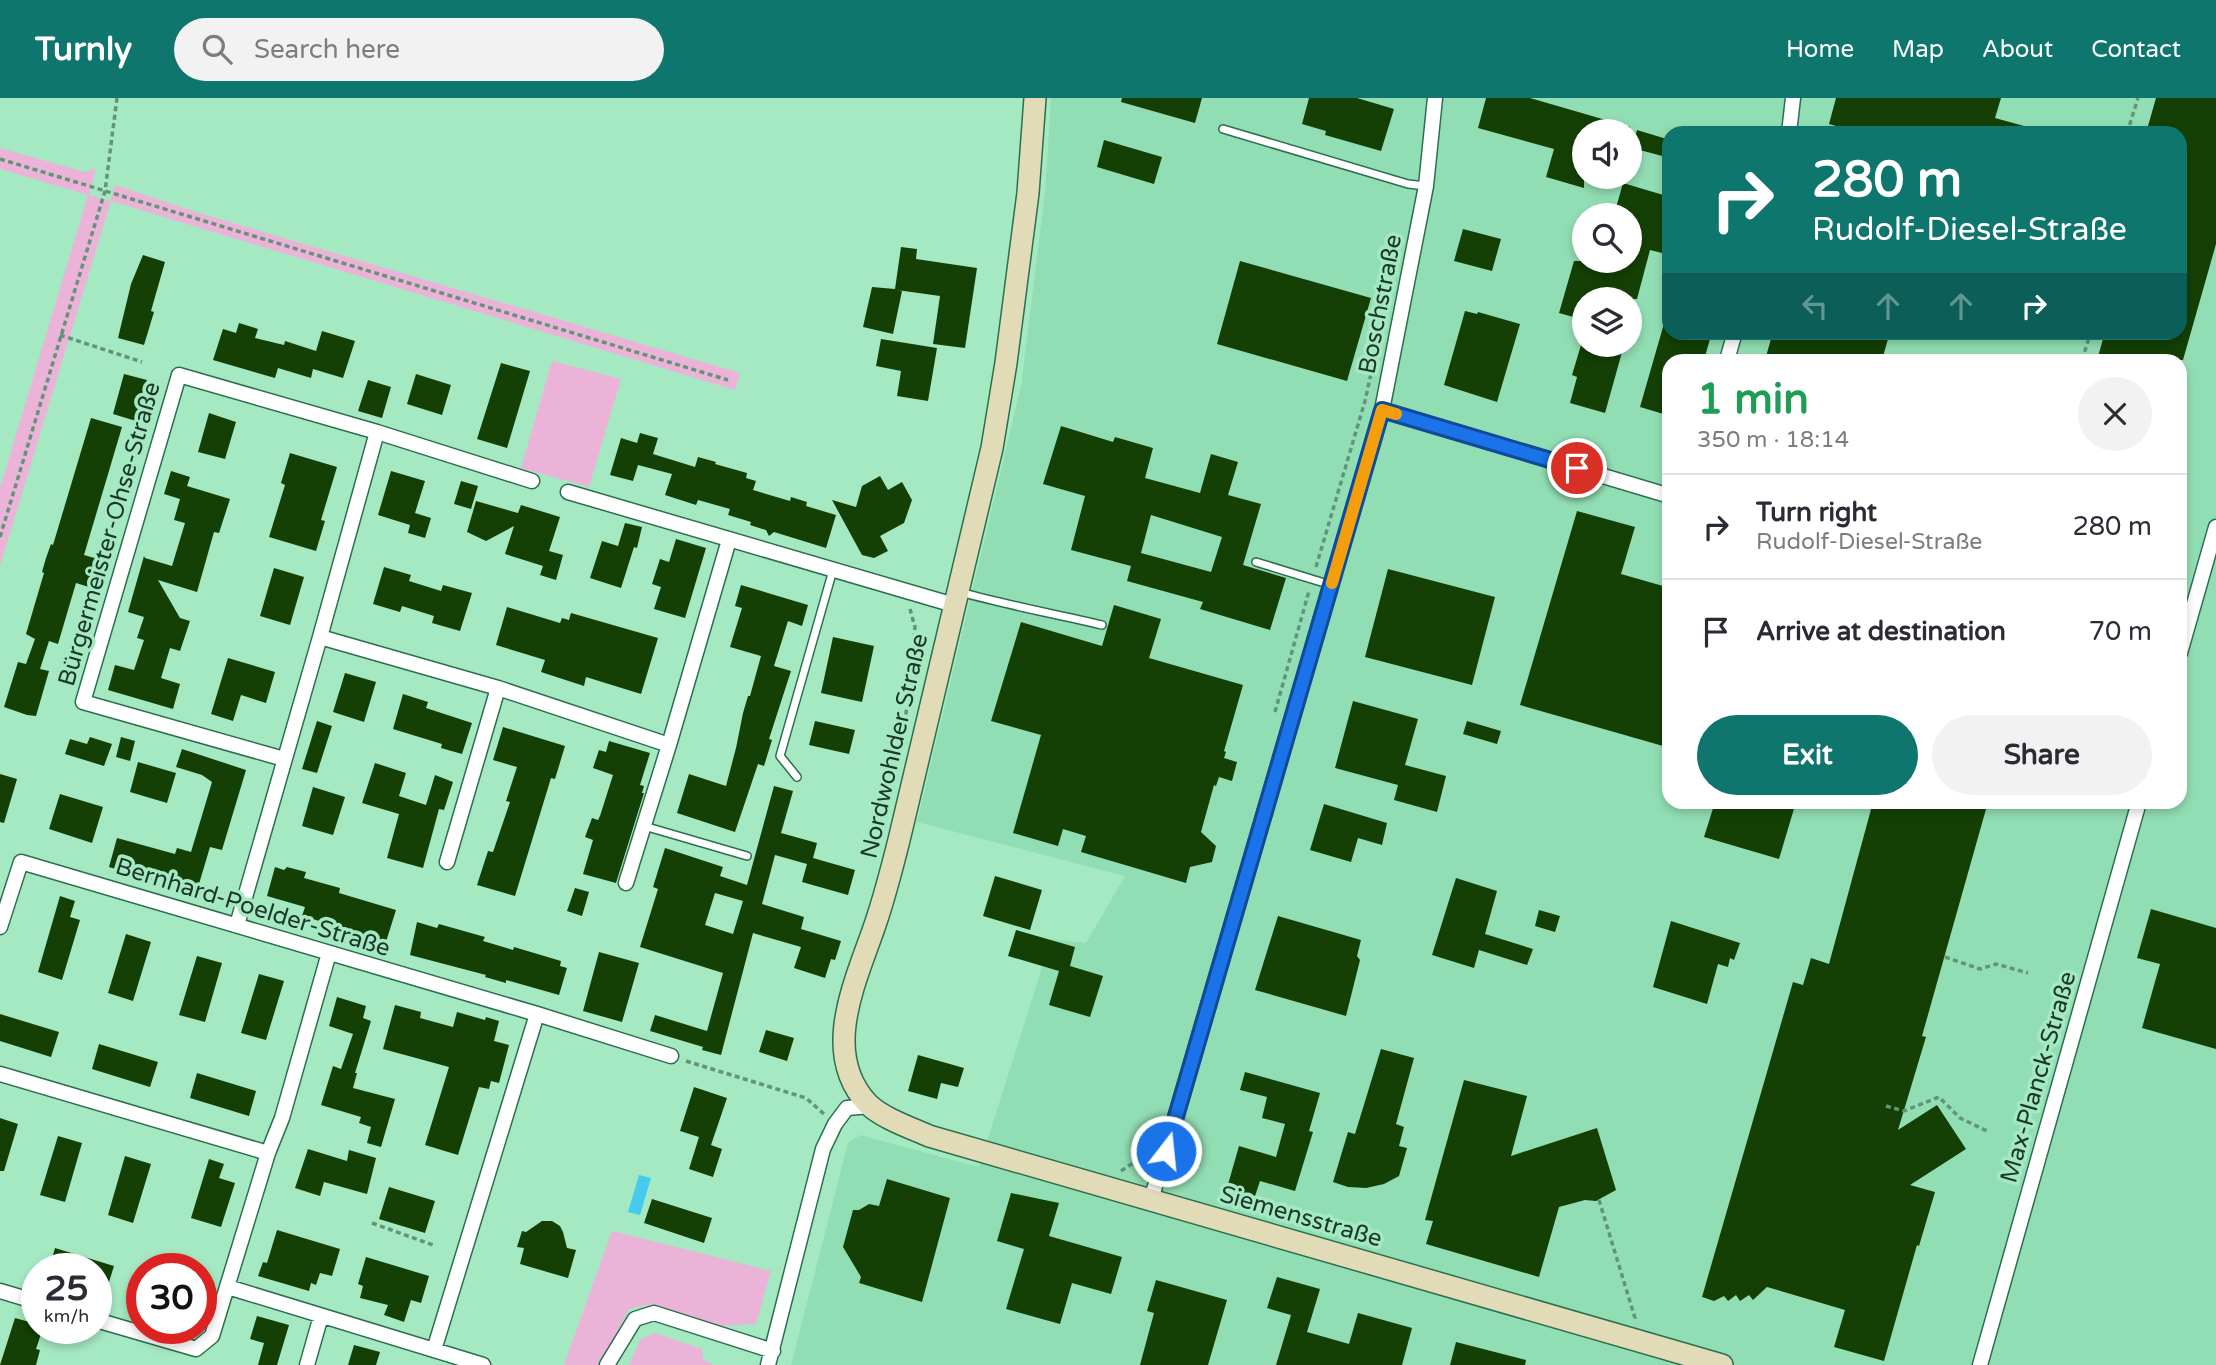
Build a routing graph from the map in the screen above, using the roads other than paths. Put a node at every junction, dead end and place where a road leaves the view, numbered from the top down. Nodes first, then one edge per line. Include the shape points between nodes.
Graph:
1 (1035, 98) edge
2 (1435, 98) edge
3 (1793, 98) edge
4 (1789, 126) edge
5 (1223, 129) dead end
6 (1426, 186) junction
7 (1382, 410) junction
8 (377, 432) junction
9 (532, 481) dead end
10 (568, 492) dead end
11 (1662, 494) edge
12 (2216, 527) edge
13 (729, 540) junction
14 (1256, 562) dead end
15 (833, 570) junction
16 (1331, 585) junction
17 (956, 598) junction
18 (1102, 625) dead end
19 (2187, 628) edge
20 (320, 637) junction
21 (498, 688) junction
22 (669, 745) junction
23 (284, 759) junction
24 (797, 777) dead end
25 (2137, 809) edge
26 (644, 826) junction
27 (747, 856) dead end
28 (447, 862) dead end
29 (626, 883) dead end
30 (237, 925) junction
31 (0, 927) edge
32 (328, 953) junction
33 (537, 1014) junction
34 (671, 1056) road end
35 (0, 1074) edge
36 (871, 1107) junction
37 (268, 1153) junction
38 (1151, 1200) junction
39 (228, 1287) junction
40 (0, 1291) edge
41 (21, 1297) edge
42 (321, 1316) junction
43 (112, 1325) edge
44 (434, 1350) junction
45 (770, 1358) edge
46 (479, 1364) edge
47 (307, 1365) edge
48 (607, 1365) edge
49 (1722, 1365) edge
50 (1980, 1365) edge

1 - 17 main road, Nordwohlder Straße via 1006,363 992,448
2 - 6 street, Boschstraße
3 - 4 street
5 - 6 lane
6 - 7 street, Boschstraße
7 - 11 street
7 - 16 street, Boschstraße
8 - 9 street, Bürgermeister-Ohse-Straße
8 - 20 street
8 - 23 street, Bürgermeister-Ohse-Straße via 179,375 83,702
10 - 13 street
12 - 19 street
13 - 15 street
13 - 22 street
14 - 16 lane
15 - 17 street
15 - 24 lane via 780,756
16 - 38 street, Boschstraße
17 - 18 lane via 1022,606
17 - 36 main road, Nordwohlder Straße via 883,900 845,1015 844,1051 850,1076
20 - 21 street
20 - 23 street
21 - 22 street
21 - 28 street
22 - 26 street
23 - 30 street
25 - 50 street, Max-Planck-Straße
26 - 27 lane
26 - 29 street
30 - 31 street, Bernhard-Poelder-Straße via 21,862
30 - 32 street, Bernhard-Poelder-Straße
32 - 33 street, Bernhard-Poelder-Straße
32 - 37 street
33 - 34 street, Bernhard-Poelder-Straße
33 - 44 street
35 - 37 street
36 - 38 main road, Siemensstraße via 929,1136
36 - 45 street via 847,1108 823,1149
37 - 39 street
38 - 49 main road, Siemensstraße
39 - 42 street
39 - 43 street via 212,1336 196,1349
40 - 41 street
42 - 44 street
42 - 47 street
44 - 46 street
45 - 48 street via 654,1312 635,1319

